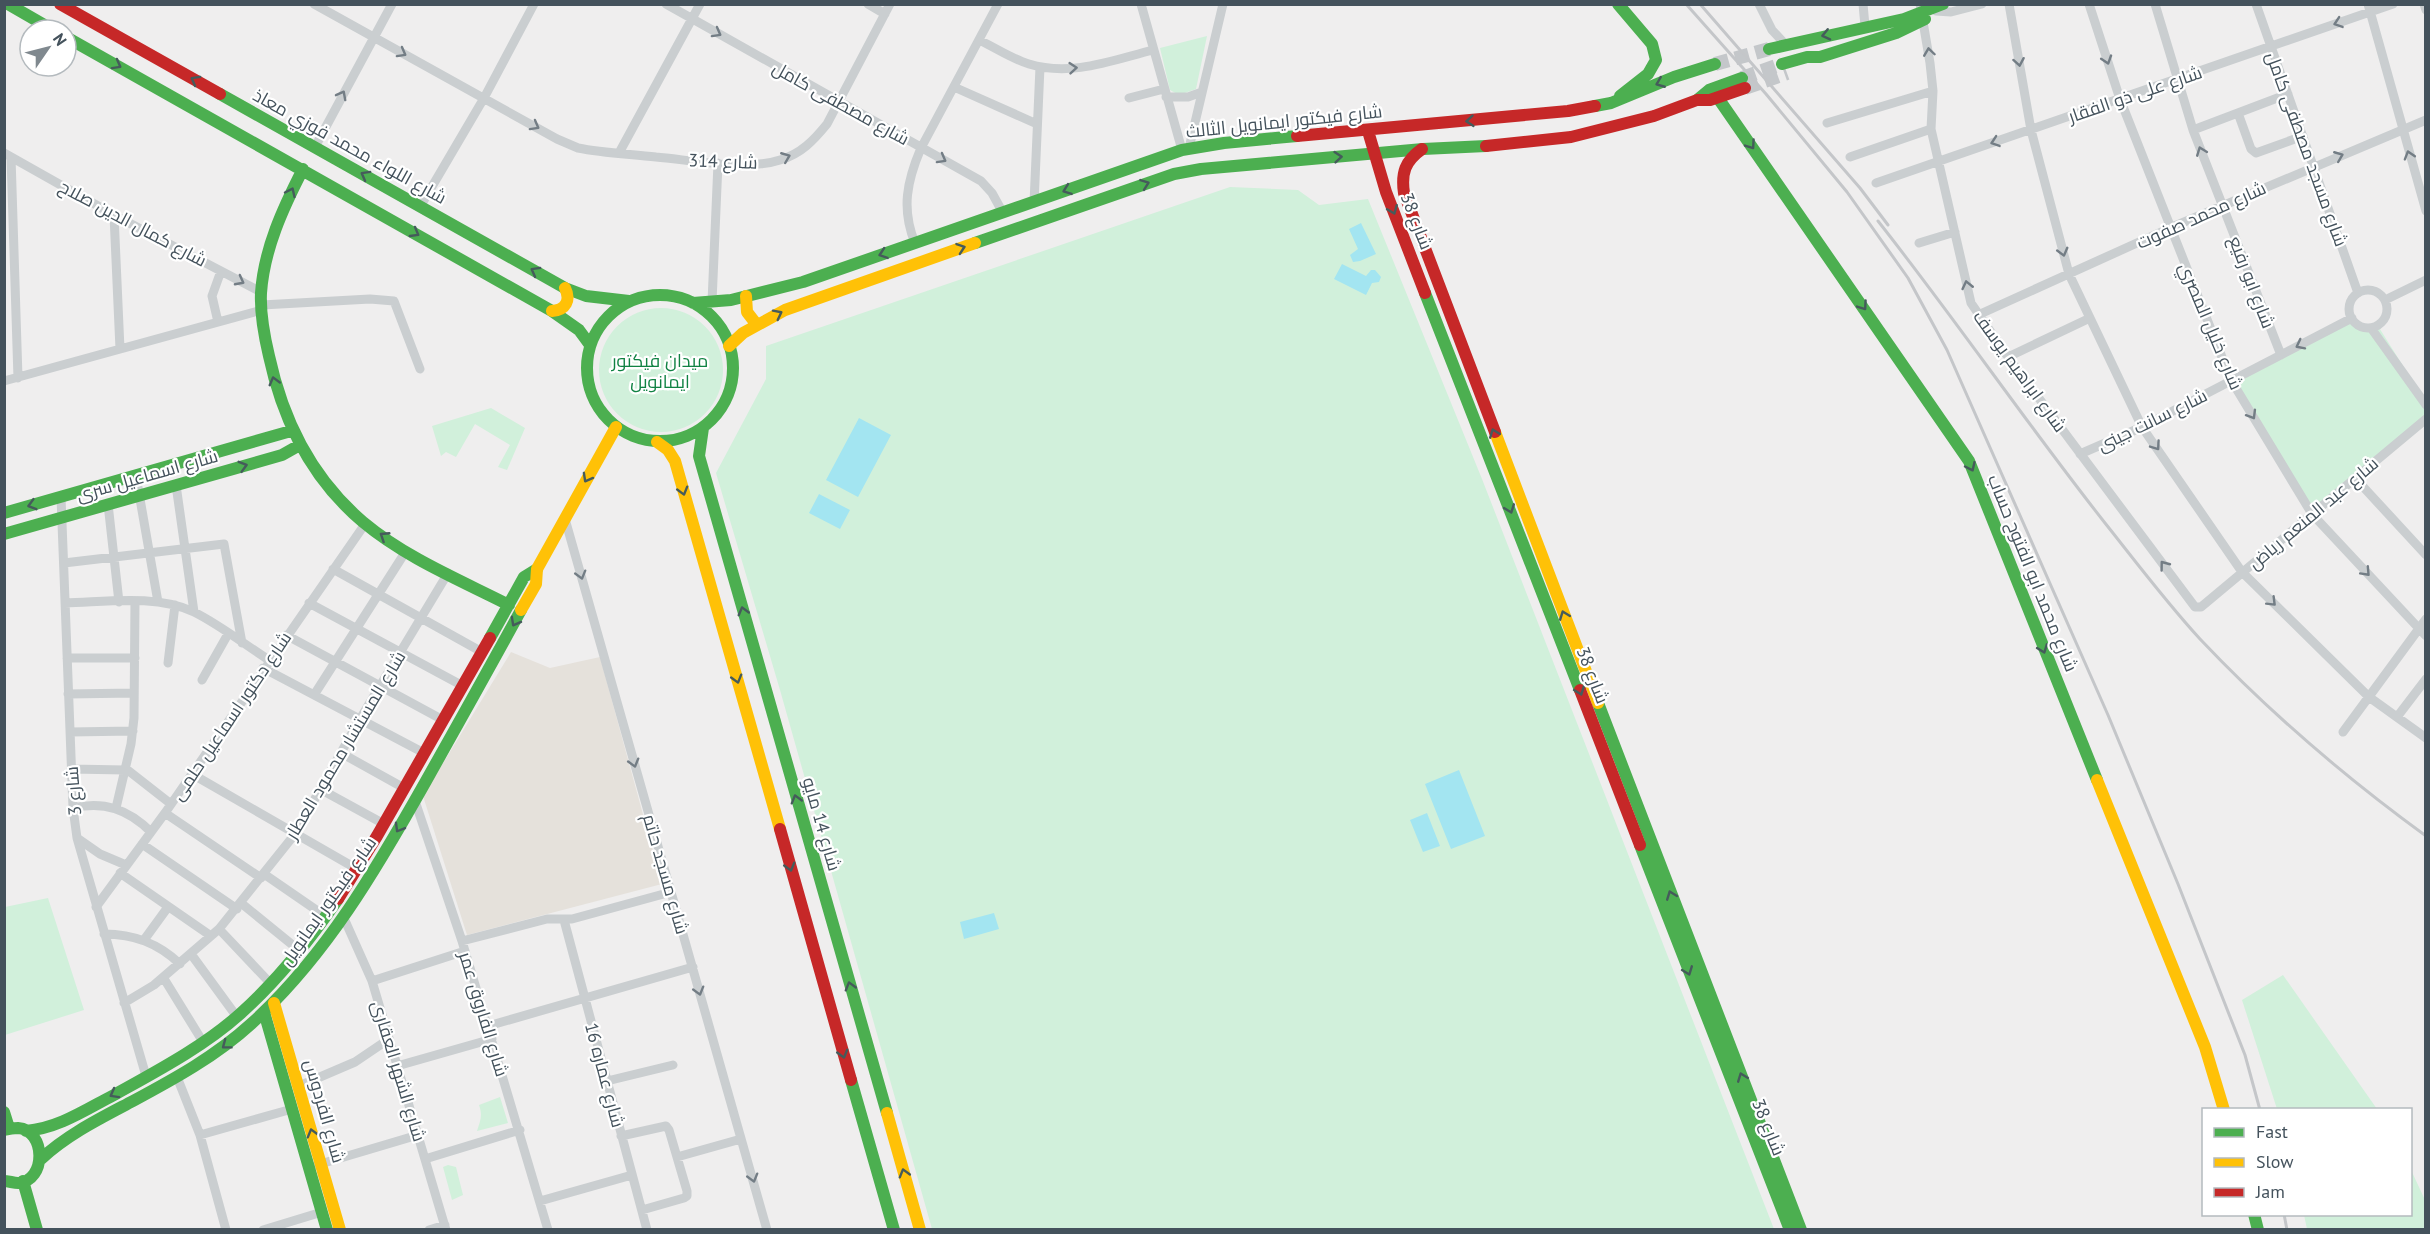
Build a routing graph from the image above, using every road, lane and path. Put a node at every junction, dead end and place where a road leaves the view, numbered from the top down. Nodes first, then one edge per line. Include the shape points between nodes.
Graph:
1 (8, 4) edge
2 (60, 4) edge
3 (314, 4) edge
4 (392, 4) edge
5 (534, 4) edge
6 (666, 4) edge
7 (700, 4) edge
8 (868, 4) edge
9 (890, 4) edge
10 (998, 4) edge
11 (1141, 4) edge
12 (1223, 4) edge
13 (1618, 4) edge
14 (1759, 4) edge
15 (1863, 4) edge
16 (1982, 4) edge
17 (2009, 4) edge
18 (2089, 4) edge
19 (2155, 4) edge
20 (2256, 4) edge
21 (2393, 4) edge
22 (2424, 4) edge
23 (1940, 7) edge
24 (2369, 8) edge
25 (2426, 10) edge
26 (1921, 13) edge
27 (885, 14) junction
28 (32, 18) edge
29 (692, 19) junction
30 (1865, 26) junction
31 (373, 37) junction
32 (979, 40) junction
33 (78, 44) edge
34 (1785, 44) junction
35 (2271, 47) junction
36 (1769, 49) tunnel mouth
37 (1153, 50) junction
38 (1715, 64) tunnel mouth
39 (1040, 67) junction
40 (1785, 68) tunnel mouth
41 (2176, 79) junction
42 (954, 87) junction
43 (1933, 90) junction
44 (1202, 92) junction
45 (1165, 93) junction
46 (2288, 94) junction
47 (484, 98) junction
48 (1129, 98) dead end
49 (1718, 98) junction
50 (2120, 99) junction
51 (1697, 100) junction
52 (839, 102) junction
53 (1611, 103) junction
54 (2238, 113) junction
55 (2426, 120) edge
56 (1037, 123) junction
57 (1827, 123) dead end
58 (1569, 124) junction
59 (1931, 129) junction
60 (2193, 129) junction
61 (1368, 130) junction
62 (2031, 130) junction
63 (2401, 130) junction
64 (2303, 136) junction
65 (315, 147) junction
66 (921, 148) junction
67 (1185, 149) junction
68 (1423, 149) junction
69 (619, 153) junction
70 (8, 155) edge
71 (1374, 155) junction
72 (1850, 158) dead end
73 (1939, 161) junction
74 (718, 163) junction
75 (2314, 166) junction
76 (303, 169) junction
77 (1876, 183) dead end
78 (1034, 203) junction
79 (2222, 206) junction
80 (420, 207) junction
81 (2426, 211) edge
82 (1003, 213) junction
83 (114, 215) junction
84 (2170, 228) junction
85 (1954, 232) junction
86 (915, 243) junction
87 (1919, 243) dead end
88 (221, 271) junction
89 (2069, 274) junction
90 (2426, 280) edge
91 (565, 288) junction
92 (261, 292) junction
93 (2358, 293) junction
94 (746, 296) junction
95 (2385, 300) junction
96 (629, 301) junction
97 (712, 302) junction
98 (693, 303) junction
99 (262, 308) junction
100 (552, 311) junction
101 (1978, 315) junction
102 (2090, 318) junction
103 (2352, 318) junction
104 (218, 322) junction
105 (757, 325) junction
106 (2371, 328) junction
107 (590, 345) junction
108 (729, 346) junction
109 (120, 349) junction
110 (2281, 355) junction
111 (2008, 357) junction
112 (420, 369) dead end
113 (18, 378) junction
114 (2231, 380) junction
115 (4, 381) edge
116 (2426, 405) edge
117 (2426, 419) edge
118 (2142, 426) junction
119 (616, 427) junction
120 (703, 428) junction
121 (291, 431) junction
122 (657, 442) junction
123 (298, 446) junction
124 (210, 454) junction
125 (2080, 454) junction
126 (216, 474) junction
127 (136, 476) junction
128 (2355, 478) junction
129 (176, 485) junction
130 (141, 495) junction
131 (61, 497) junction
132 (108, 504) junction
133 (4, 513) edge
134 (2312, 514) junction
135 (62, 517) junction
136 (565, 519) junction
137 (365, 524) junction
138 (4, 534) edge
139 (185, 548) junction
140 (406, 551) junction
141 (150, 552) junction
142 (2426, 555) edge
143 (114, 557) junction
144 (64, 563) junction
145 (333, 569) junction
146 (537, 569) junction
147 (2242, 572) junction
148 (448, 573) junction
149 (378, 594) junction
150 (135, 601) junction
151 (119, 602) junction
152 (158, 602) junction
153 (65, 603) junction
154 (309, 603) junction
155 (175, 605) junction
156 (509, 605) junction
157 (2201, 607) joint
158 (194, 612) junction
159 (421, 618) junction
160 (2426, 619) edge
161 (357, 628) junction
162 (2422, 632) edge
163 (228, 633) junction
164 (286, 635) junction
165 (242, 643) junction
166 (401, 652) junction
167 (482, 652) junction
168 (67, 658) junction
169 (135, 658) junction
170 (335, 662) junction
171 (168, 663) dead end
172 (266, 664) junction
173 (2426, 679) edge
174 (202, 680) dead end
175 (380, 686) junction
176 (463, 686) junction
177 (134, 693) junction
178 (68, 694) junction
179 (314, 695) junction
180 (2369, 696) junction
181 (2397, 717) junction
182 (360, 719) junction
183 (443, 720) junction
184 (133, 731) junction
185 (70, 732) junction
186 (2343, 732) dead end
187 (2426, 738) edge
188 (341, 753) junction
189 (424, 753) junction
190 (71, 769) junction
191 (125, 769) junction
192 (192, 774) junction
193 (404, 788) junction
194 (320, 789) junction
195 (415, 801) junction
196 (73, 808) junction
197 (116, 808) junction
198 (168, 809) junction
199 (384, 824) junction
200 (151, 832) junction
201 (295, 834) junction
202 (807, 835) junction
203 (77, 838) junction
204 (782, 839) junction
205 (142, 844) junction
206 (126, 865) junction
207 (357, 869) junction
208 (120, 873) junction
209 (262, 876) junction
210 (671, 892) junction
211 (239, 906) junction
212 (96, 907) junction
213 (168, 907) junction
214 (325, 916) junction
215 (343, 916) junction
216 (564, 920) junction
217 (219, 929) junction
218 (1678, 930) junction
219 (104, 934) junction
220 (211, 936) junction
221 (144, 940) junction
222 (462, 941) junction
223 (300, 951) junction
224 (465, 951) junction
225 (191, 954) junction
226 (180, 964) junction
227 (693, 967) junction
228 (164, 977) junction
229 (372, 981) junction
230 (271, 984) junction
231 (585, 998) junction
232 (274, 1002) junction
233 (124, 1003) junction
234 (264, 1012) junction
235 (238, 1015) junction
236 (250, 1025) junction
237 (488, 1026) junction
238 (389, 1039) junction
239 (492, 1039) junction
240 (203, 1042) junction
241 (673, 1065) dead end
242 (397, 1066) junction
243 (146, 1076) junction
244 (177, 1077) junction
245 (607, 1081) junction
246 (298, 1086) junction
247 (2223, 1108) edge
248 (292, 1109) junction
249 (4, 1112) edge
250 (7, 1129) edge
251 (26, 1131) junction
252 (520, 1131) junction
253 (200, 1136) junction
254 (418, 1136) junction
255 (621, 1136) junction
256 (741, 1139) junction
257 (677, 1157) junction
258 (41, 1159) junction
259 (425, 1159) junction
260 (315, 1165) junction
261 (632, 1175) junction
262 (4, 1181) edge
263 (23, 1181) junction
264 (540, 1201) junction
265 (642, 1210) junction
266 (322, 1212) junction
267 (446, 1227) edge
268 (765, 1229) edge
269 (37, 1230) edge
270 (226, 1230) edge
271 (263, 1230) edge
272 (327, 1230) edge
273 (340, 1230) edge
274 (429, 1230) edge
275 (548, 1230) edge
276 (648, 1230) edge
277 (894, 1230) edge
278 (920, 1230) edge
279 (1790, 1230) edge
280 (1801, 1230) edge

1 - 28 main road
65 -> 2 main road, شارع اللواء محمد فوزي معاذ
3 - 31 street, شارع 314
4 - 31 street
5 - 47 street
6 - 29 street, شارع مصطفى كامل
7 - 29 street
8 - 27 street
9 - 27 street, شارع 314
10 - 32 street
11 - 37 street
12 - 44 street
13 - 53 main road via 1652,44 1658,59 1650,73
14 - 34 street via 1772,30
15 - 30 street
16 - 23 street via 1951,12
17 -> 62 street
18 -> 50 street, شارع خليل المصري
19 - 41 street, شارع ابو رفيع
20 - 35 street, شارع مسجد مصطفى كامل
21 - 24 street, شارع على ذو الفقار
22 - 25 street
23 - 26 main road
24 -> 35 street, شارع على ذو الفقار
24 - 63 street
26 - 30 main road
26 - 40 main road via 1896,33 1820,57 1810,65
43 -> 26 street, شارع ابراهيم يوسف
27 - 52 street, شارع 314
29 -> 52 street, شارع مصطفى كامل
29 - 69 street
30 -> 34 main road
31 -> 47 street, شارع 314
65 -> 31 street
32 - 39 street
32 - 42 street
33 -> 76 main road
34 - 36 main road
35 - 41 street, شارع على ذو الفقار
35 - 46 street, شارع مسجد مصطفى كامل
39 -> 37 street via 1085,67
37 - 45 street
38 -> 53 main road, شارع فيكتور ايمانويل الثالث
39 - 56 street
41 - 50 street, شارع على ذو الفقار
41 - 60 street, شارع ابو رفيع
42 - 56 street
42 - 66 street
43 - 57 street
43 - 59 street, شارع ابراهيم يوسف
44 - 45 street via 1188,97
44 - 67 street
45 - 48 street
45 - 67 street
46 - 54 street
46 - 64 street, شارع مسجد مصطفى كامل
47 -> 69 street, شارع 314 via 567,144
47 - 80 street
49 - 51 main road, شارع فيكتور ايمانويل الثالث
49 - 51 main road, شارع فيكتور ايمانويل الثالث via 1743,83 1709,90
49 -> 247 main road, شارع محمد ابو الفتوح حساب via 1969,461 2174,966
50 - 62 street, شارع على ذو الفقار
50 - 84 street, شارع خليل المصري
51 - 58 main road, شارع فيكتور ايمانويل الثالث via 1654,117
52 - 66 street, شارع مصطفى كامل
74 -> 52 street, شارع 314 via 768,163 791,156 820,133
53 - 58 main road, شارع فيكتور ايمانويل الثالث
54 - 60 street
54 - 64 street via 2253,152 2260,153
55 - 63 street, شارع محمد صفوت
56 - 78 street
58 -> 61 main road, شارع فيكتور ايمانويل الثالث
58 - 68 main road, شارع فيكتور ايمانويل الثالث via 1516,144
59 - 72 street
59 - 73 street, شارع ابراهيم يوسف
79 -> 60 street, شارع ابو رفيع
61 - 67 main road, شارع فيكتور ايمانويل الثالث
61 - 71 main road, شارع 38
62 -> 73 street, شارع على ذو الفقار
62 -> 89 street
75 -> 63 street, شارع محمد صفوت
81 -> 63 street
64 - 75 street, شارع مسجد مصطفى كامل
80 -> 65 main road, شارع اللواء محمد فوزي معاذ
66 -> 82 street, شارع مصطفى كامل via 985,184
66 - 86 street via 906,195
67 -> 78 main road, شارع فيكتور ايمانويل الثالث
68 - 71 main road, شارع فيكتور ايمانويل الثالث
218 -> 68 main road, شارع 38 via 1404,192 1403,168
69 - 74 street, شارع 314
70 - 83 street, شارع كمال الدين صلاح
70 - 113 street
105 -> 71 main road, شارع فيكتور ايمانويل الثالث via 785,310 1174,174
71 -> 218 main road, شارع 38
73 - 77 street, شارع على ذو الفقار
73 - 85 street, شارع ابراهيم يوسف
74 - 97 street
75 - 79 street, شارع محمد صفوت
75 - 93 street, شارع مسجد مصطفى كامل
92 -> 76 main road via 280,217
76 -> 100 main road
78 - 82 main road, شارع فيكتور ايمانويل الثالث
79 - 84 street, شارع محمد صفوت
79 - 110 street, شارع ابو رفيع
91 -> 80 main road, شارع اللواء محمد فوزي معاذ
82 - 86 main road, شارع فيكتور ايمانويل الثالث
83 - 88 street, شارع كمال الدين صلاح
83 - 109 street
84 - 89 street, شارع محمد صفوت
84 - 114 street, شارع خليل المصري
85 - 87 street
101 -> 85 street, شارع ابراهيم يوسف via 1969,296
86 -> 94 main road, شارع فيكتور ايمانويل الثالث via 802,282
88 -> 92 street, شارع كمال الدين صلاح
88 - 104 street via 212,296
89 - 101 street, شارع محمد صفوت
89 - 102 street
90 - 95 street
91 - 96 main road, شارع اللواء محمد فوزي معاذ via 586,296
91 - 100 main road via 567,304
92 - 99 main road
93 - 95 street via 2371,291
93 - 103 street via 2350,304
94 - 97 main road, شارع فيكتور ايمانويل الثالث
94 - 105 main road via 747,312
95 - 106 street via 2385,317
96 - 98 main road via 666,295
96 - 107 main road via 609,315
97 - 98 main road, شارع فيكتور ايمانويل الثالث
98 - 108 main road via 711,316
99 - 104 street
99 - 112 street via 370,298 394,301
121 -> 99 main road via 271,369
100 - 107 main road via 579,330
101 - 111 street, شارع ابراهيم يوسف
102 - 111 street
102 - 118 street
103 - 106 street via 2361,327
103 -> 110 street, شارع سانت جينى
104 - 109 street
105 - 108 main road, شارع فيكتور ايمانويل الثالث
106 - 116 street
107 - 119 main road via 590,391 600,411
108 - 120 main road via 733,365 731,385 724,404
109 - 113 street
110 - 114 street, شارع سانت جينى
111 - 125 street, شارع ابراهيم يوسف
113 - 115 street
114 - 118 street, شارع سانت جينى
114 -> 134 street, شارع خليل المصري
117 - 128 street, شارع عبد المنعم رياض
118 - 125 street, شارع سانت جينى
118 -> 147 street
119 - 122 main road via 642,440
119 -> 136 main road, شارع فيكتور ايمانويل
120 - 122 main road via 685,437
202 -> 120 main road, شارع 14 مايو via 699,456
121 - 123 main road
121 - 124 main road, شارع اسماعيل سرى
122 -> 204 main road via 675,462
126 -> 123 main road, شارع اسماعيل سرى via 287,453
123 - 137 main road via 330,489
124 - 126 main road
124 - 127 main road, شارع اسماعيل سرى
157 -> 125 street, شارع ابراهيم يوسف via 2194,606
126 - 129 main road, شارع اسماعيل سرى
127 - 130 street
127 - 131 main road, شارع اسماعيل سرى
128 - 134 street, شارع عبد المنعم رياض
128 - 142 street
129 - 130 main road, شارع اسماعيل سرى
129 - 139 street
130 - 132 main road, شارع اسماعيل سرى
130 - 141 street
131 -> 133 main road, شارع اسماعيل سرى
131 - 135 street, شارع 3
132 - 135 main road, شارع اسماعيل سرى
132 - 143 street
134 - 147 street, شارع عبد المنعم رياض
134 -> 162 street, شارع خليل المصري
135 - 138 main road, شارع اسماعيل سرى
135 - 144 street, شارع 3
136 - 146 main road, شارع فيكتور ايمانويل
136 -> 210 street, شارع مسجد حاتم
140 -> 137 main road
137 - 145 street, شارع دكتور اسماعيل حلمى
139 - 141 street
139 - 158 street
139 - 165 street via 225,545
140 - 148 main road
140 - 149 street
141 - 143 street
141 - 152 street
143 - 144 street
143 - 151 street
144 - 153 street, شارع 3
145 - 149 street
145 - 154 street, شارع دكتور اسماعيل حلمى
146 - 156 main road, شارع فيكتور ايمانويل via 524,577
146 -> 195 main road, شارع فيكتور ايمانويل via 536,584
147 - 157 street, شارع عبد المنعم رياض
147 -> 180 street
148 - 156 main road
148 - 159 street, شارع المستشار محمود العطار
149 - 159 street
149 - 161 street
150 - 151 street
150 - 152 street
150 - 169 street
151 - 153 street
152 - 155 street
153 - 168 street, شارع 3
154 - 161 street
154 - 164 street, شارع دكتور اسماعيل حلمى
155 - 158 street
155 - 171 street
156 - 167 main road, شارع فيكتور ايمانويل
158 - 163 street
159 - 166 street, شارع المستشار محمود العطار
159 - 167 street
160 - 162 street
161 - 166 street
161 - 170 street
162 - 180 street
163 - 165 street
163 - 174 street
164 - 170 street
164 - 172 street, شارع دكتور اسماعيل حلمى
165 - 172 street
166 - 175 street, شارع المستشار محمود العطار
166 - 176 street
167 - 176 main road, شارع فيكتور ايمانويل
168 - 169 street
168 - 178 street, شارع 3
169 - 177 street
170 - 175 street
170 - 179 street
172 - 179 street
172 - 192 street, شارع دكتور اسماعيل حلمى
173 - 181 street
175 - 182 street, شارع المستشار محمود العطار
175 - 183 street
176 - 183 main road, شارع فيكتور ايمانويل
177 - 178 street
177 - 184 street
178 - 185 street, شارع 3
179 - 182 street
180 - 181 street
180 - 186 street
181 - 187 street
182 - 188 street, شارع المستشار محمود العطار
182 - 189 street
183 - 189 main road, شارع فيكتور ايمانويل
184 - 185 street
184 - 191 street
185 - 190 street, شارع 3
188 - 193 street
188 - 194 street, شارع المستشار محمود العطار
189 - 193 main road, شارع فيكتور ايمانويل
190 - 191 street
190 - 196 street, شارع 3
191 - 197 street
191 - 198 street
192 - 198 street, شارع دكتور اسماعيل حلمى
192 - 201 street
193 - 199 main road, شارع فيكتور ايمانويل
194 - 199 street
194 - 201 street, شارع المستشار محمود العطار
195 -> 215 main road, شارع فيكتور ايمانويل
195 - 222 street, شارع الفاروق عمر
196 - 197 street
196 - 203 street, شارع 3
197 - 200 street
198 - 200 street, شارع دكتور اسماعيل حلمى
198 - 209 street
199 - 207 main road, شارع فيكتور ايمانويل
200 - 205 street, شارع دكتور اسماعيل حلمى
201 - 207 street
201 - 209 street, شارع المستشار محمود العطار
202 - 204 main road via 796,832
278 -> 202 main road, شارع 14 مايو
203 - 206 street
203 - 212 street, شارع 3
204 -> 277 main road
205 - 206 street, شارع دكتور اسماعيل حلمى
205 - 211 street
206 - 208 street, شارع دكتور اسماعيل حلمى
207 - 214 main road, شارع فيكتور ايمانويل
208 - 212 street, شارع دكتور اسماعيل حلمى
208 - 213 street
209 - 211 street, شارع المستشار محمود العطار
209 - 214 street
210 - 216 street
210 - 227 street, شارع مسجد حاتم
211 - 217 street, شارع المستشار محمود العطار
211 - 223 street
212 - 219 street, شارع 3
213 - 220 street
213 - 221 street
214 - 223 main road, شارع فيكتور ايمانويل
215 - 229 street, شارع الشهر العقارى
215 - 232 main road, شارع فيكتور ايمانويل
216 - 222 street via 547,919
216 - 231 street, شارع عماره 16
217 - 220 street, شارع المستشار محمود العطار
217 - 230 street
218 -> 279 main road, شارع 38
280 -> 218 main road, شارع 38
219 - 221 street
219 - 233 street, شارع 3
220 - 225 street, شارع المستشار محمود العطار
221 - 226 street
222 - 224 street, شارع الفاروق عمر
223 - 230 main road, شارع فيكتور ايمانويل
224 - 229 street
224 - 237 street, شارع الفاروق عمر
225 - 226 street, شارع المستشار محمود العطار
225 - 235 street
226 - 228 street, شارع المستشار محمود العطار
227 - 231 street
227 -> 256 street, شارع مسجد حاتم
228 - 233 street, شارع المستشار محمود العطار
228 - 240 street
229 - 238 street, شارع الشهر العقارى
230 - 235 main road, شارع فيكتور ايمانويل
231 - 237 street
231 - 245 street, شارع عماره 16
232 - 234 main road, شارع فيكتور ايمانويل
232 - 246 main road, شارع الفردوس
233 - 243 street, شارع 3
234 - 236 main road, شارع فيكتور ايمانويل
234 - 248 main road, شارع الفردوس
235 - 236 main road
235 - 240 main road, شارع فيكتور ايمانويل
236 -> 244 main road, شارع فيكتور ايمانويل
237 - 239 street, شارع الفاروق عمر
238 - 242 street, شارع الشهر العقارى
238 - 246 street via 346,1066
239 - 242 street
239 - 252 street, شارع الفاروق عمر
240 - 243 main road, شارع فيكتور ايمانويل
241 - 245 street
242 - 254 street, شارع الشهر العقارى
243 -> 251 main road, شارع فيكتور ايمانويل via 54,1126
244 - 253 street
244 - 258 main road, شارع فيكتور ايمانويل via 70,1135
245 - 255 street, شارع عماره 16
260 -> 246 main road, شارع الفردوس
248 - 253 street
248 - 260 main road, شارع الفردوس
249 - 250 main road
250 - 251 main road
251 - 258 main road via 38,1142
252 - 259 street
252 - 264 street, شارع الفاروق عمر
253 - 270 street
254 - 259 street, شارع الشهر العقارى
254 - 260 street
255 - 257 street via 666,1126
255 - 261 street, شارع عماره 16
256 - 257 street
256 -> 268 street, شارع مسجد حاتم
257 - 265 street via 687,1196
258 - 263 main road, شارع فيكتور ايمانويل via 36,1173
259 - 267 street, شارع الشهر العقارى
260 - 266 main road, شارع الفردوس
260 - 273 main road, شارع الفردوس
261 - 264 street
261 - 265 street, شارع عماره 16
262 - 263 main road
263 - 269 main road
264 - 275 street, شارع الفاروق عمر
265 - 276 street, شارع عماره 16
266 - 271 street
266 - 272 main road, شارع الفردوس
267 - 274 street

